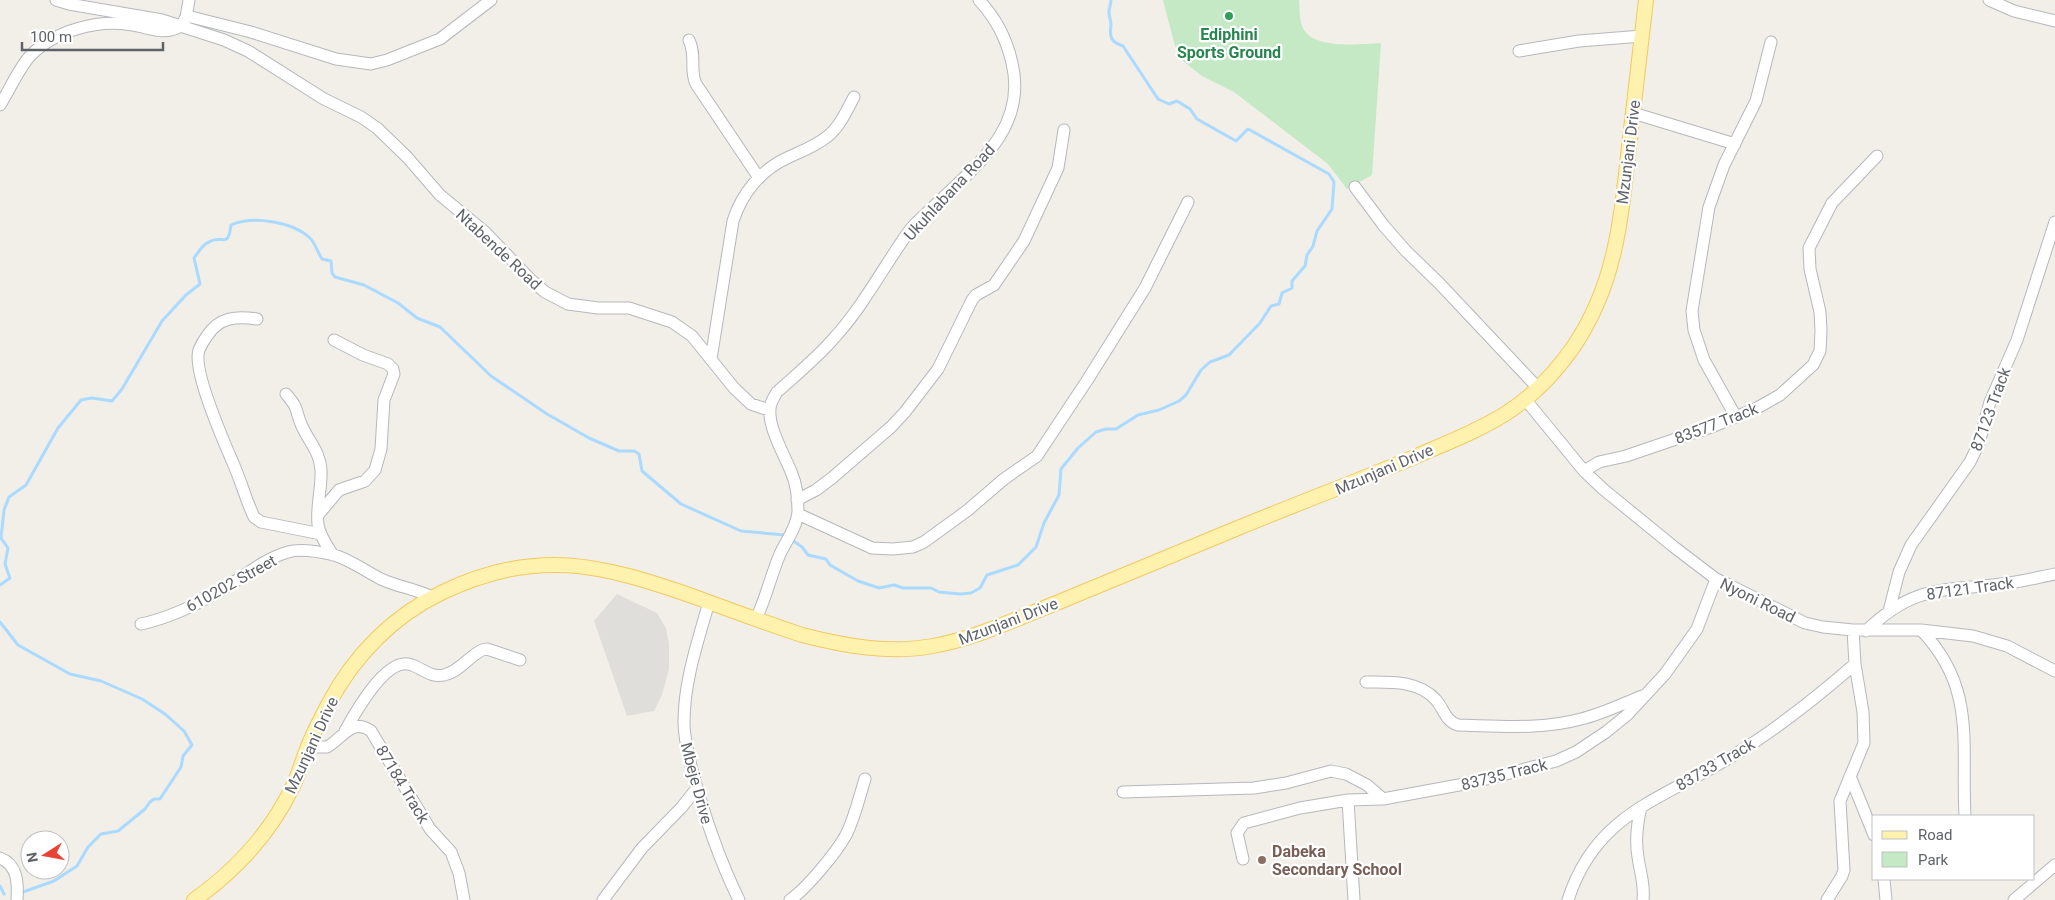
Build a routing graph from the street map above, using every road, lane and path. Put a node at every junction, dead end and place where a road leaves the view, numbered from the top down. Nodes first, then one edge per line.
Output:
1 (56, 0) edge
2 (189, 0) edge
3 (491, 0) edge
4 (979, 0) edge
5 (1646, 0) edge
6 (1989, 0) edge
7 (2055, 21) edge
8 (183, 22) junction
9 (1642, 36) junction
10 (690, 40) dead end
11 (1771, 42) dead end
12 (1518, 51) dead end
13 (854, 97) dead end
14 (0, 105) edge
15 (1633, 113) junction
16 (1064, 130) dead end
17 (1735, 144) junction
18 (1877, 156) dead end
19 (759, 178) junction
20 (1355, 187) dead end
21 (1188, 202) dead end
22 (2055, 222) edge
23 (257, 318) dead end
24 (334, 340) dead end
25 (711, 359) junction
26 (1538, 388) junction
27 (286, 394) dead end
28 (1525, 399) junction
29 (769, 410) junction
30 (1736, 417) junction
31 (1584, 471) junction
32 (798, 500) junction
33 (318, 515) junction
34 (796, 520) junction
35 (321, 534) junction
36 (333, 555) junction
37 (2055, 574) edge
38 (1716, 579) junction
39 (432, 597) junction
40 (709, 602) junction
41 (1889, 611) junction
42 (756, 619) junction
43 (141, 624) dead end
44 (1853, 630) junction
45 (1866, 630) junction
46 (1921, 630) junction
47 (520, 660) dead end
48 (1855, 664) junction
49 (2055, 671) edge
50 (1366, 682) dead end
51 (1648, 694) junction
52 (345, 731) junction
53 (308, 747) junction
54 (1850, 776) junction
55 (865, 779) dead end
56 (696, 788) junction
57 (1123, 792) dead end
58 (1383, 799) junction
59 (1348, 800) junction
60 (1641, 807) junction
61 (1965, 815) edge
62 (1872, 830) edge
63 (0, 858) edge
64 (1243, 859) dead end
65 (2055, 865) edge
66 (1884, 880) edge
67 (17, 900) edge
68 (194, 900) edge
69 (464, 900) edge
70 (603, 900) edge
71 (739, 900) edge
72 (790, 900) edge
73 (1354, 900) edge
74 (1568, 900) edge
75 (1643, 900) edge
76 (1826, 900) edge
77 (1886, 900) edge
78 (2014, 900) edge

1 - 8 street, Ntabende Road
2 - 8 street
3 - 8 street
4 - 29 street, Ukuhlabana Road
5 - 9 main road, Mzunjani Drive
6 - 7 street
8 - 14 street
8 - 25 street, Ntabende Road
9 - 12 street
9 - 15 main road, Mzunjani Drive
10 - 19 street
11 - 17 street
13 - 19 street
15 - 17 street
15 - 26 main road, Mzunjani Drive
16 - 32 street
17 - 30 street
18 - 30 street, 83577 Track
19 - 25 street
20 - 26 street
21 - 34 street
22 - 41 street, 87123 Track
23 - 35 street
24 - 33 street
25 - 29 street, Ntabende Road
26 - 28 main road, Mzunjani Drive
27 - 33 street
28 - 31 street, Nyoni Road
28 - 42 main road, Mzunjani Drive
29 - 32 street
30 - 31 street, 83577 Track
31 - 38 street, Nyoni Road
32 - 34 street
33 - 35 street
34 - 42 street
35 - 36 street
36 - 39 street, 610202 Street
36 - 43 street, 610202 Street
37 - 41 street, 87121 Track
38 - 44 street, Nyoni Road
38 - 51 street, 83735 Track
39 - 40 main road, Mzunjani Drive
39 - 53 main road, Mzunjani Drive
40 - 42 main road, Mzunjani Drive
40 - 56 street, Mbeje Drive
41 - 45 street, 87121 Track
44 - 45 street, Nyoni Road
44 - 48 street
45 - 46 street, Nyoni Road
46 - 49 street, Nyoni Road
46 - 61 street
47 - 52 street
48 - 54 street
48 - 60 street, 83733 Track
50 - 51 street
51 - 58 street, 83735 Track
52 - 53 street
52 - 69 street, 87184 Track
53 - 68 main road, Mzunjani Drive
54 - 62 street
54 - 76 street
55 - 72 street
56 - 70 street
56 - 71 street, Mbeje Drive
57 - 58 street
58 - 59 street, 83735 Track
59 - 64 street, 83735 Track
59 - 73 street
60 - 74 street, 83733 Track
60 - 75 street
63 - 67 street
65 - 78 street
66 - 77 street

